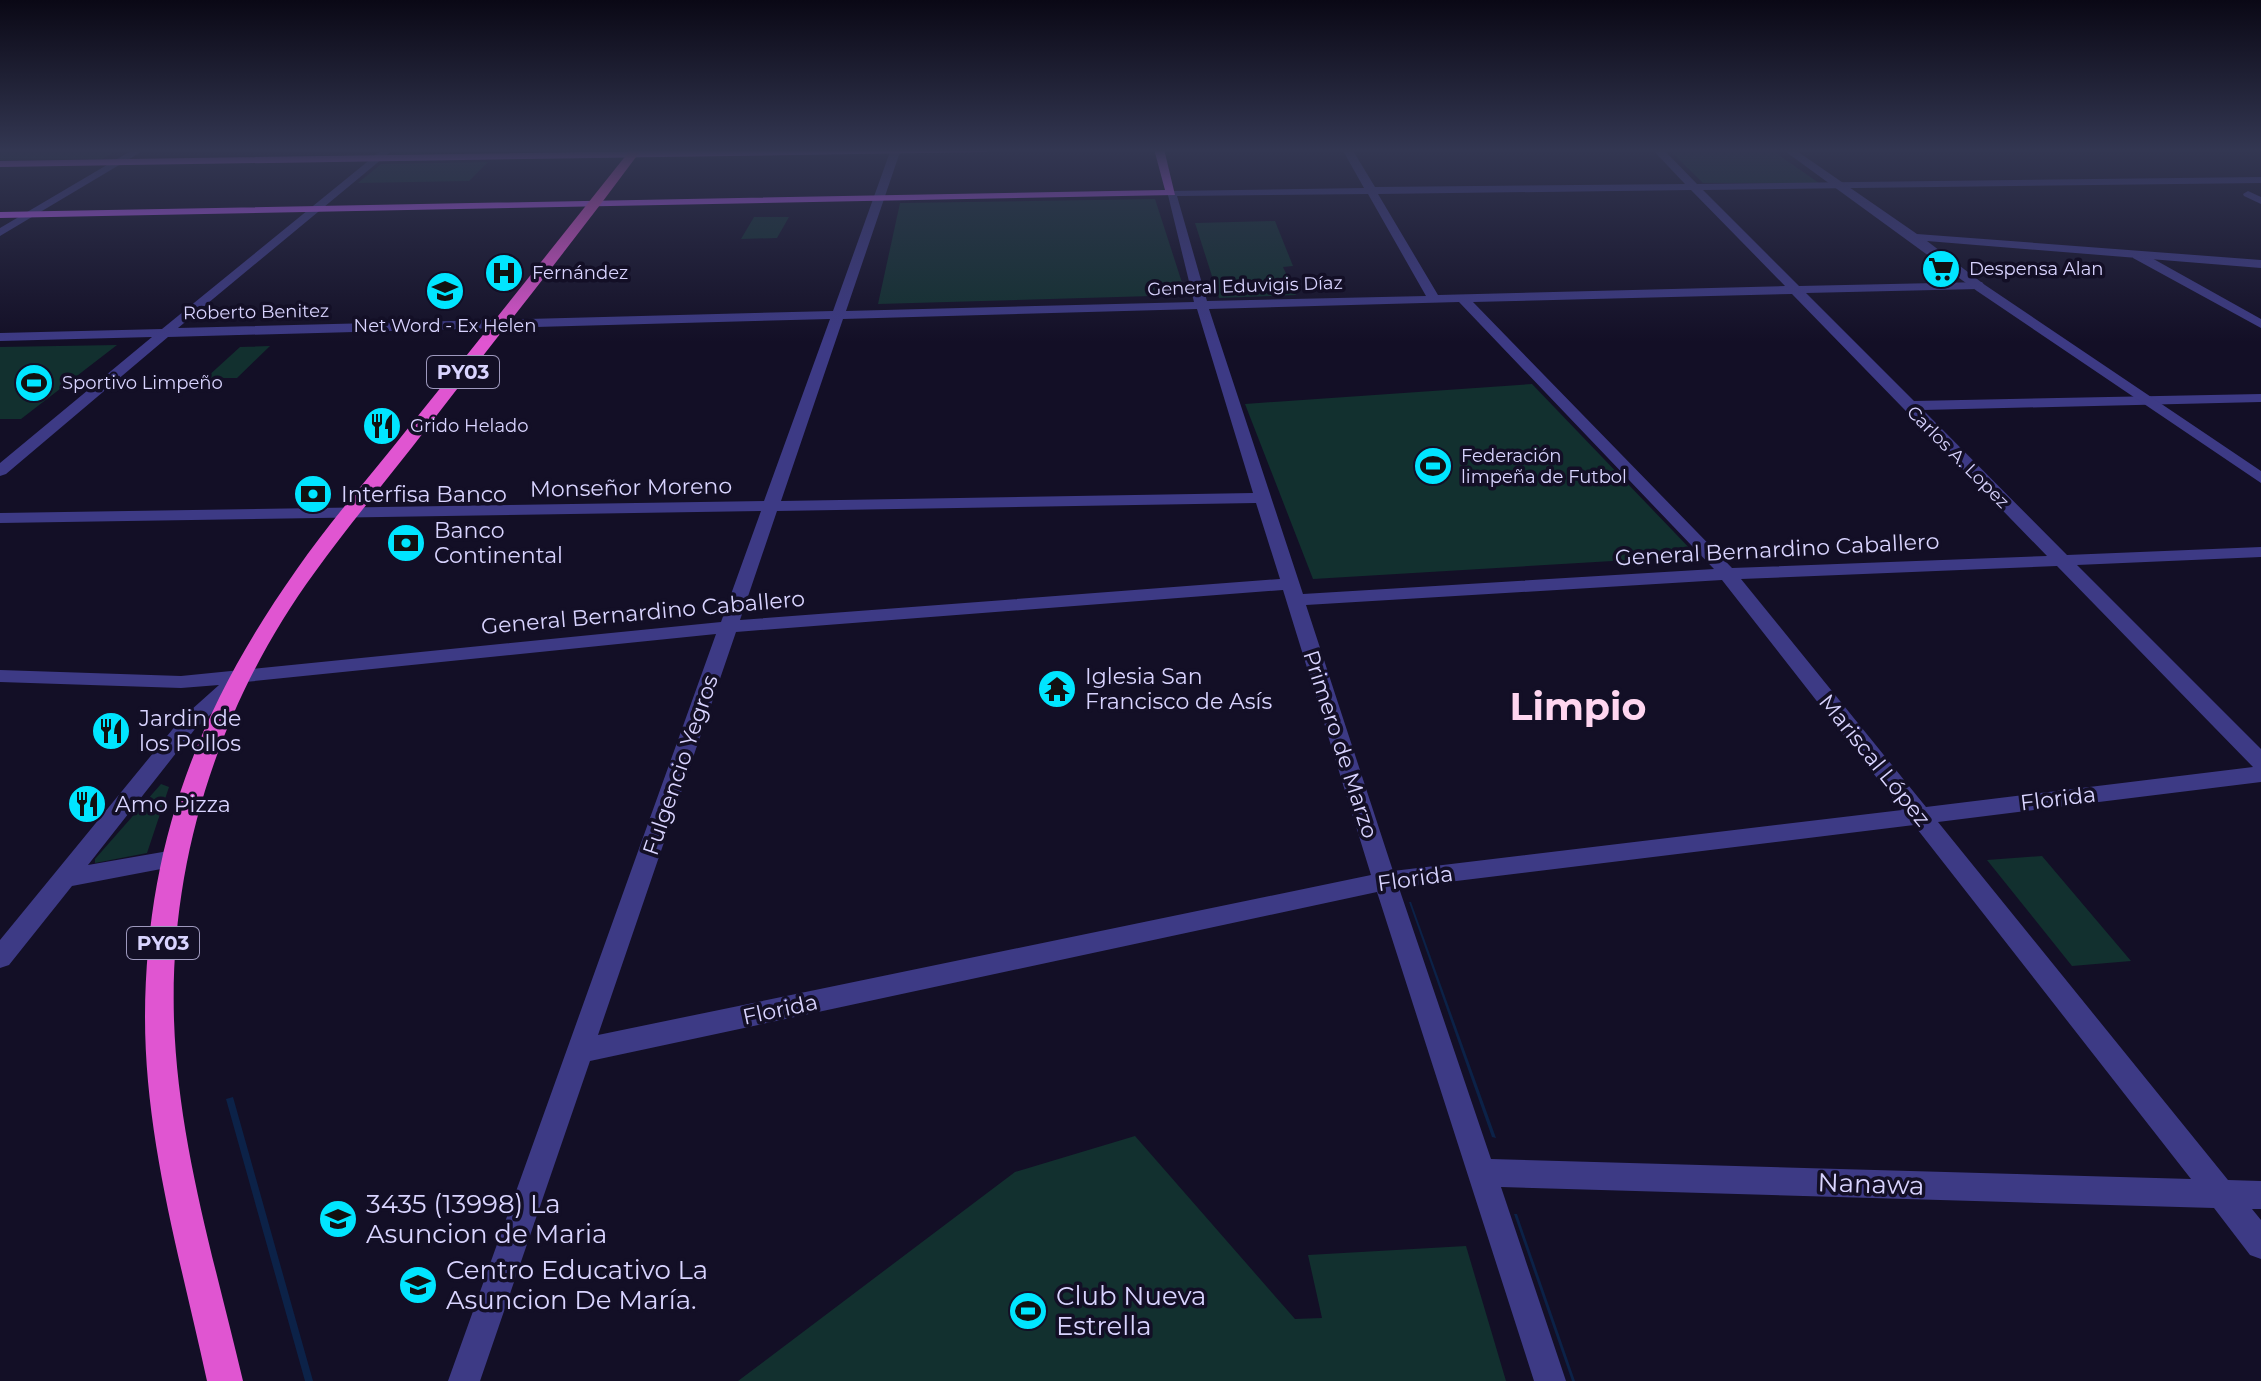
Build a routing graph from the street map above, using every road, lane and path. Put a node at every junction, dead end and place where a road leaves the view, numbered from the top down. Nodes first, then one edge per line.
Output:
1 (33, 213) edge
2 (139, 213) edge
3 (307, 213) edge
4 (590, 213) edge
5 (874, 213) edge
6 (1177, 213) edge
7 (1384, 213) edge
8 (1722, 213) edge
9 (1880, 213) edge
10 (0, 215) edge
11 (30, 215) junction
12 (0, 233) edge
13 (1914, 237) junction
14 (2137, 255) junction
15 (2261, 264) edge
16 (1980, 286) junction
17 (1796, 290) junction
18 (1434, 299) junction
19 (1463, 299) junction
20 (1202, 306) junction
21 (838, 315) junction
22 (507, 324) junction
23 (2261, 324) edge
24 (165, 333) junction
25 (0, 337) edge
26 (2261, 398) edge
27 (2146, 399) junction
28 (2126, 400) junction
29 (1908, 406) junction
30 (0, 471) edge
31 (2261, 478) edge
32 (2261, 495) edge
33 (1263, 498) junction
34 (771, 508) junction
35 (352, 512) junction
36 (0, 518) edge
37 (2261, 552) edge
38 (2061, 561) junction
39 (1727, 574) junction
40 (1293, 592) junction
41 (729, 627) junction
42 (0, 676) edge
43 (240, 676) junction
44 (2261, 762) edge
45 (2261, 774) edge
46 (1919, 814) junction
47 (174, 859) junction
48 (64, 878) junction
49 (1385, 881) junction
50 (0, 958) edge
51 (580, 1051) junction
52 (1481, 1173) junction
53 (2222, 1194) junction
54 (2261, 1195) edge
55 (2261, 1244) edge
56 (225, 1381) edge
57 (464, 1381) edge
58 (1550, 1381) edge

1 - 11 street
2 - 11 main road
3 - 24 street
4 - 22 highway, PY03
5 - 21 street, Fulgencio Yegros
6 - 20 street, Primero de Marzo
7 - 18 street
8 - 17 street, Carlos A. Lopez
9 - 13 street
10 - 11 main road
11 - 12 street
13 - 14 street
13 - 16 street
14 - 15 street
14 - 23 street
16 - 17 street, General Eduvigis Díaz
16 - 27 street
16 - 28 street
17 - 19 street, General Eduvigis Díaz
17 - 29 street, Carlos A. Lopez
18 - 19 street, General Eduvigis Díaz
18 - 20 street, General Eduvigis Díaz
19 - 39 street, Mariscal López
20 - 21 street, General Eduvigis Díaz
20 - 33 street, Primero de Marzo
21 - 22 street, General Eduvigis Díaz
21 - 34 street, Fulgencio Yegros
22 - 24 street, Roberto Benitez
22 - 35 highway, PY03
24 - 25 street, Roberto Benitez
24 - 30 street
26 - 27 street
27 - 28 street
27 - 31 street
28 - 29 street
28 - 32 street
29 - 38 street, Carlos A. Lopez
33 - 34 street, Monseñor Moreno
33 - 40 street, Primero de Marzo
34 - 35 street, Monseñor Moreno
34 - 41 street, Fulgencio Yegros
35 - 36 street, Monseñor Moreno
35 - 43 highway, PY03
37 - 38 street, General Bernardino Caballero
38 - 39 street, General Bernardino Caballero
38 - 44 street, Carlos A. Lopez
39 - 40 street, General Bernardino Caballero
39 - 46 street, Mariscal López
40 - 41 street, General Bernardino Caballero
40 - 49 street, Primero de Marzo
41 - 43 street, General Bernardino Caballero
41 - 51 street, Fulgencio Yegros
42 - 43 street, General Bernardino Caballero
43 - 47 highway, PY03
43 - 48 street
45 - 46 street, Florida
46 - 49 street, Florida
46 - 53 street, Mariscal López
47 - 48 street
47 - 56 highway, PY03
48 - 50 street
49 - 51 street, Florida
49 - 52 street, Primero de Marzo
51 - 57 street, Fulgencio Yegros
52 - 53 street, Nanawa
52 - 58 street, Primero de Marzo
53 - 54 street, Nanawa
53 - 55 street, Mariscal López

